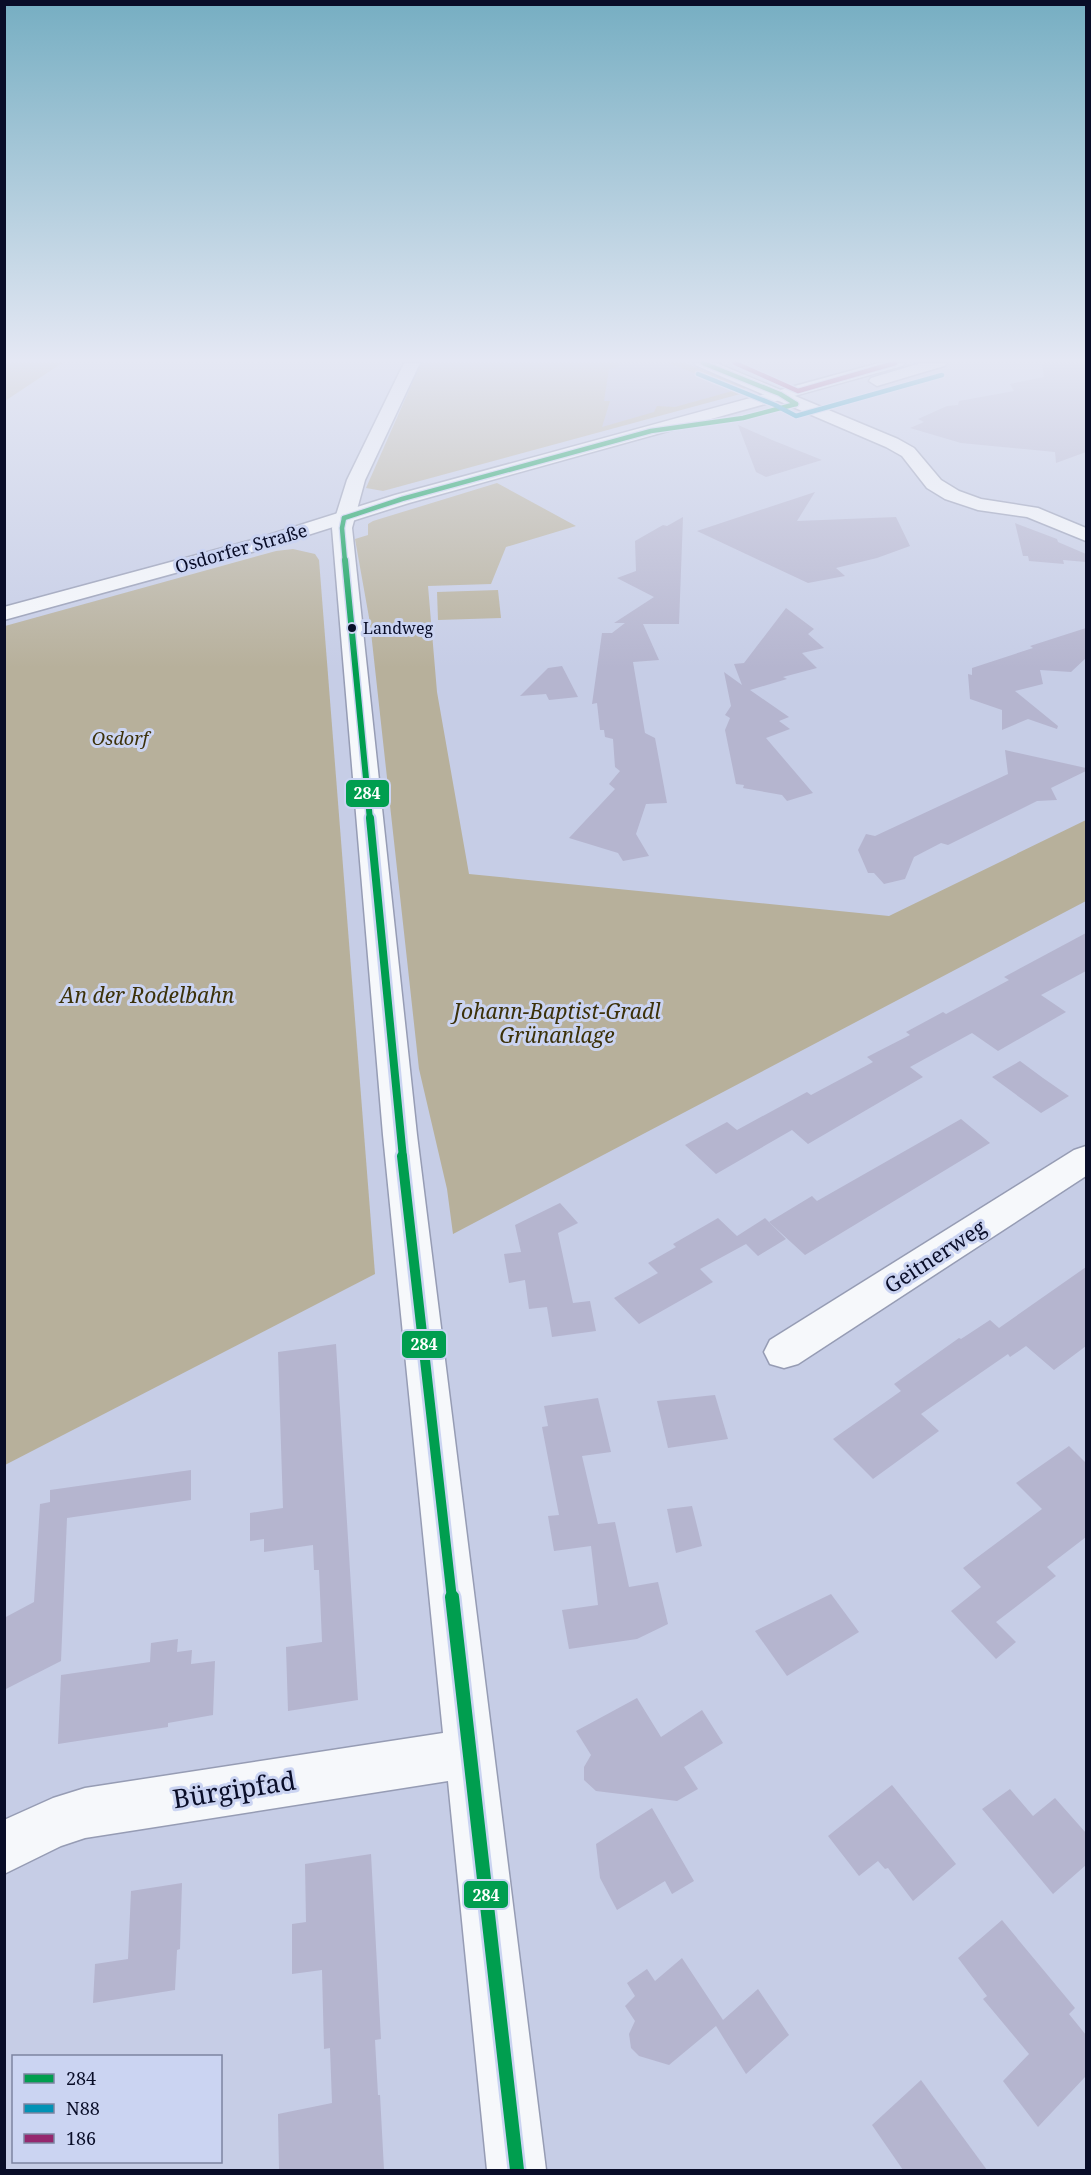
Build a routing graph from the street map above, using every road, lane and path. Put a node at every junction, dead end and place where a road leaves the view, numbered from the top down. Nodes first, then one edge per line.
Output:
1 (363, 464) edge
2 (528, 464) edge
3 (918, 464) edge
4 (344, 518) junction
5 (1086, 535) edge
6 (4, 614) edge
7 (1086, 1159) edge
8 (784, 1352) dead end
9 (470, 1753) junction
10 (4, 1849) edge
11 (517, 2170) edge

1 - 4 street
2 - 4 street, Osdorfer Straße
3 - 5 street
4 - 6 street, Osdorfer Straße
4 - 9 street
7 - 8 street, Geitnerweg
9 - 10 street, Bürgipfad
9 - 11 street

